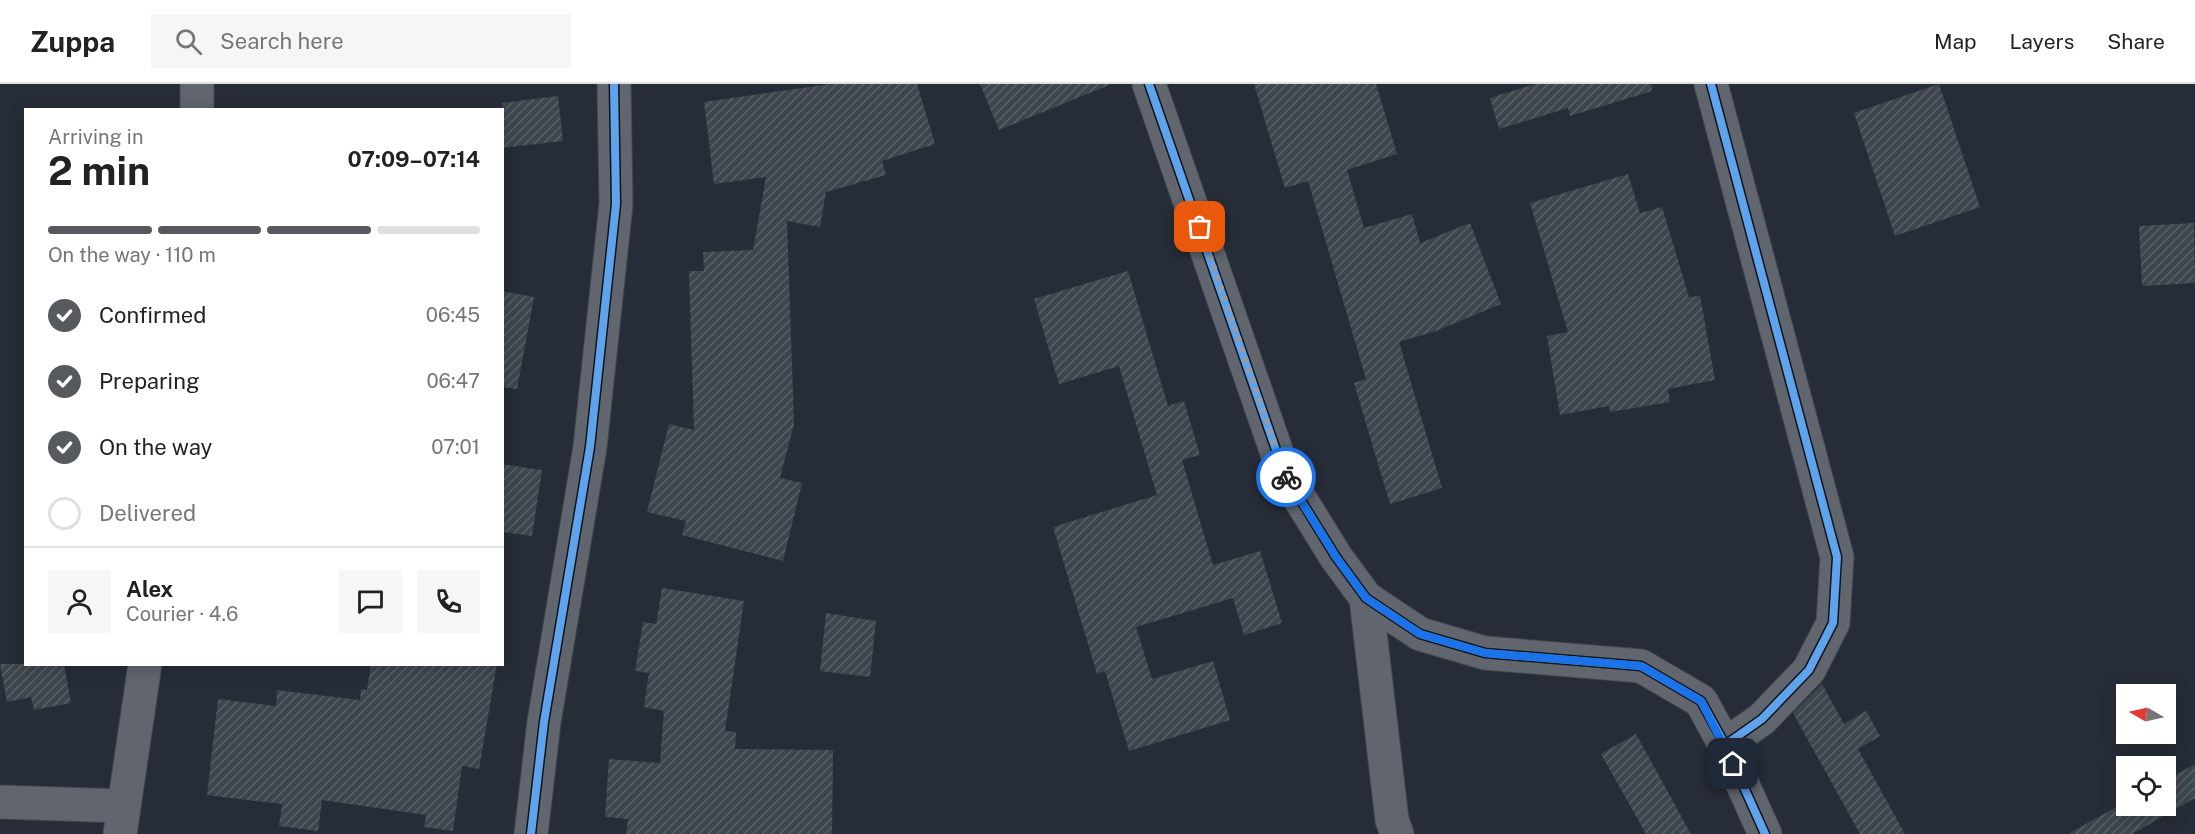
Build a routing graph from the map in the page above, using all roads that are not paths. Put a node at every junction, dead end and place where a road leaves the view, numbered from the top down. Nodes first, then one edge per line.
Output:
1 (197, 84) edge
2 (614, 84) edge
3 (1149, 84) edge
4 (1711, 84) edge
5 (197, 108) edge
6 (1366, 598) junction
7 (145, 666) edge
8 (1725, 745) junction
9 (0, 802) edge
10 (122, 820) edge
11 (531, 834) edge
12 (1397, 834) edge
13 (1765, 834) edge

1 - 5 street
2 - 11 street
3 - 6 street
4 - 8 street
6 - 8 street
6 - 12 street
7 - 10 street
8 - 13 street
9 - 10 street

